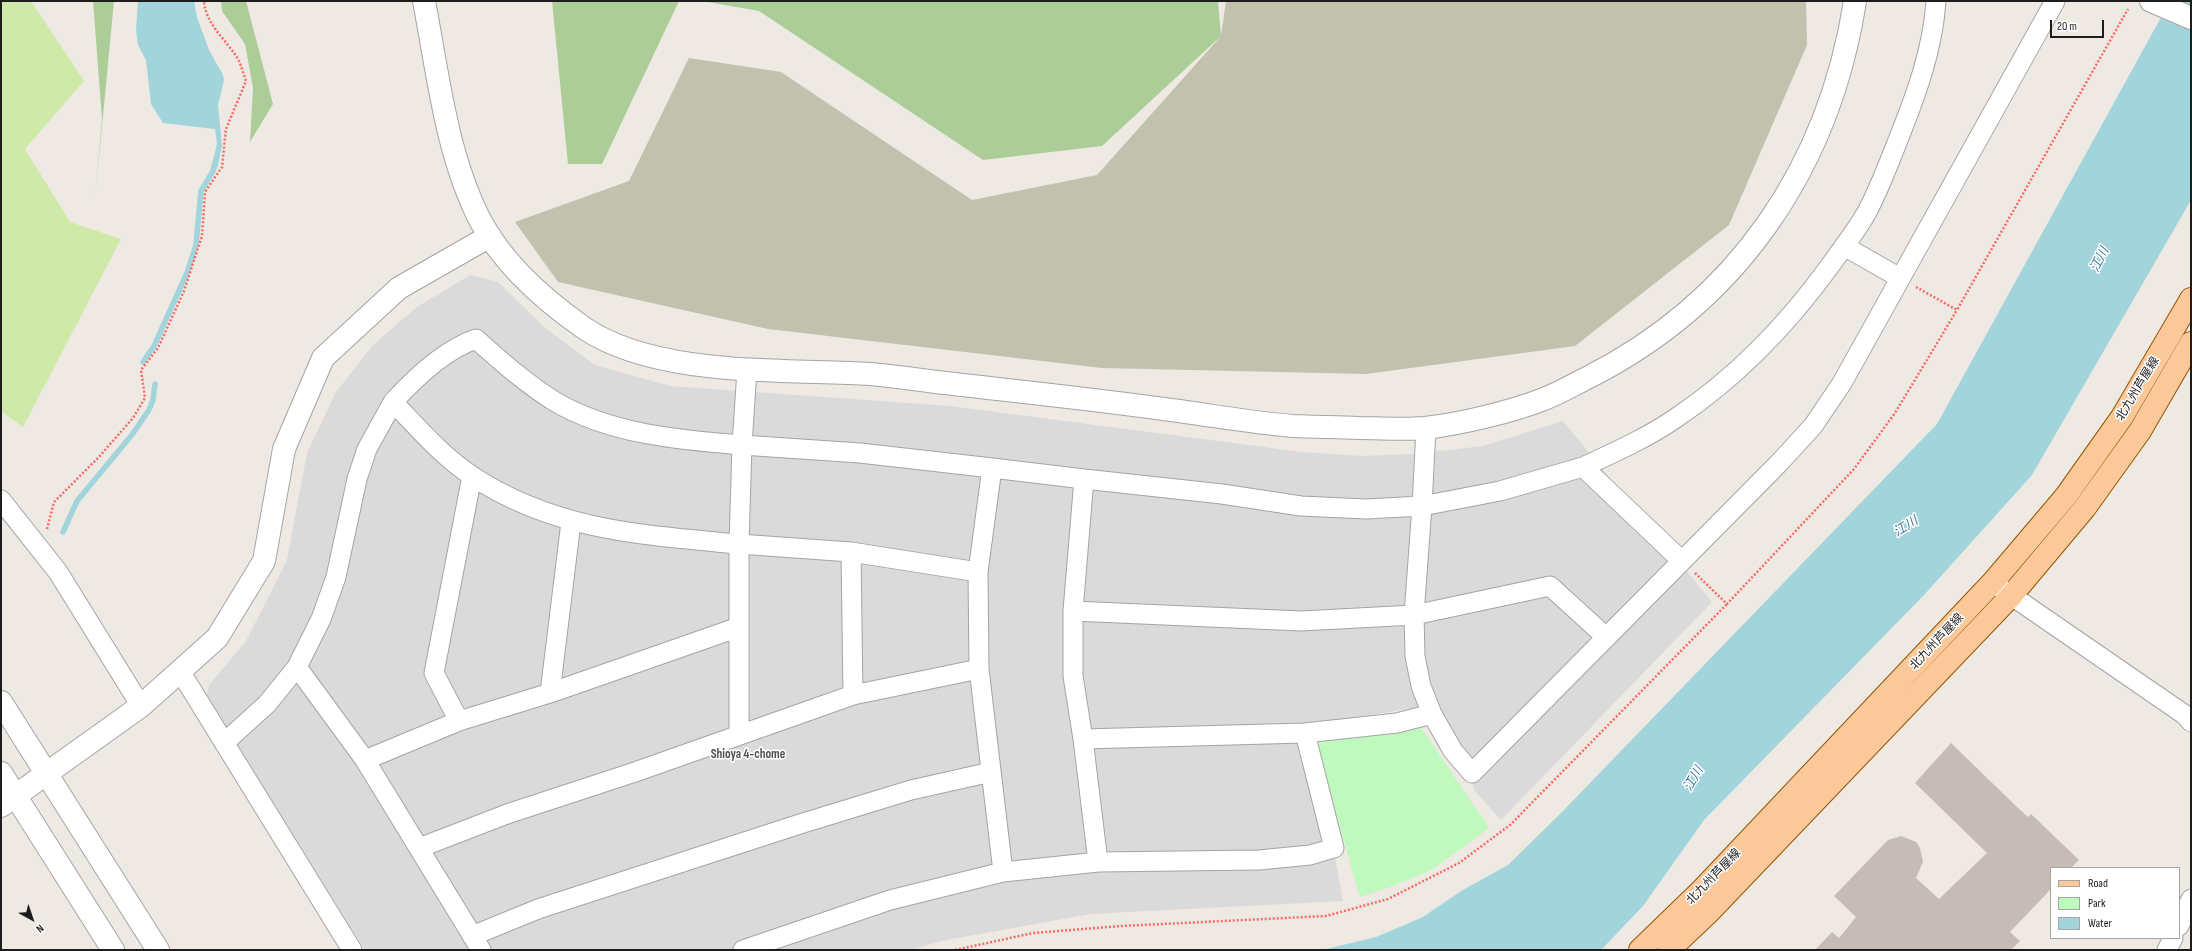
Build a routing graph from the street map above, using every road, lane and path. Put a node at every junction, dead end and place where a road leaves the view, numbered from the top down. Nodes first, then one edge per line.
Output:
1 (204, 1) edge
2 (424, 1) edge
3 (1855, 1) edge
4 (1936, 1) edge
5 (2055, 1) edge
6 (2151, 1) edge
7 (2128, 9) dead end
8 (2191, 18) edge
9 (490, 236) junction
10 (1844, 246) junction
11 (1900, 278) junction
12 (2191, 299) edge
13 (1957, 310) junction
14 (2191, 343) edge
15 (747, 370) junction
16 (393, 402) junction
17 (1426, 428) junction
18 (742, 445) junction
19 (1583, 466) junction
20 (992, 468) junction
21 (472, 476) junction
22 (1084, 479) junction
23 (1, 500) edge
24 (1422, 506) junction
25 (571, 522) junction
26 (739, 544) junction
27 (42, 551) junction
28 (851, 552) junction
29 (1682, 561) junction
30 (978, 572) junction
31 (1993, 582) junction
32 (2011, 596) junction
33 (1727, 604) junction
34 (1073, 611) junction
35 (1414, 615) junction
36 (739, 627) junction
37 (1606, 638) junction
38 (297, 667) junction
39 (979, 669) junction
40 (180, 671) junction
41 (550, 693) junction
42 (853, 695) junction
43 (1, 702) edge
44 (141, 706) junction
45 (1432, 714) junction
46 (459, 720) junction
47 (2191, 722) edge
48 (1305, 733) junction
49 (739, 735) junction
50 (1083, 739) junction
51 (224, 743) junction
52 (365, 760) junction
53 (991, 772) junction
54 (1, 773) edge
55 (48, 774) junction
56 (8, 801) edge
57 (419, 848) junction
58 (1098, 862) junction
59 (1003, 872) junction
60 (2191, 899) edge
61 (2180, 924) edge
62 (2172, 939) edge
63 (477, 943) edge
64 (113, 950) edge
65 (158, 950) edge
66 (352, 950) edge
67 (743, 950) edge
68 (955, 950) edge
69 (1640, 950) edge
70 (1669, 950) edge
71 (2167, 950) edge

1 - 27 path
2 - 9 street
3 - 17 street
4 - 10 street
5 - 11 street
6 - 8 street
7 - 13 path
9 - 15 street
9 - 40 street
10 - 11 street
10 - 19 street
11 - 13 path
11 - 29 street
12 - 31 main road, 北九州芦屋線
13 - 33 path
14 - 32 main road, 北九州芦屋線
15 - 17 street
15 - 18 street
16 - 18 street
16 - 21 street
16 - 38 street
17 - 24 street
18 - 20 street
18 - 26 street
19 - 24 street
19 - 29 street
20 - 22 street
20 - 30 street
21 - 25 street
21 - 46 street
22 - 24 street
22 - 34 street
23 - 27 street
24 - 35 street
25 - 26 street
25 - 41 street
26 - 28 street
26 - 36 street
27 - 44 street
28 - 30 street
28 - 42 street
29 - 33 path
29 - 37 street
30 - 39 street
31 - 32 street
31 - 69 main road, 北九州芦屋線
32 - 47 street
32 - 70 main road, 北九州芦屋線
33 - 68 path
34 - 35 street
34 - 50 street
35 - 37 street
35 - 45 street
36 - 41 street
36 - 49 street
37 - 45 street
38 - 51 street
38 - 52 street
39 - 42 street
39 - 53 street
40 - 44 street
40 - 51 street
41 - 46 street
42 - 49 street
43 - 55 street
44 - 55 street
45 - 48 street
46 - 52 street
48 - 50 street
48 - 58 street
49 - 57 street
50 - 58 street
51 - 66 street
52 - 57 street
53 - 59 street
53 - 63 street
54 - 56 street
55 - 56 street
55 - 65 street
56 - 64 street
57 - 63 street
58 - 59 street
59 - 67 street
60 - 61 street
62 - 71 street

